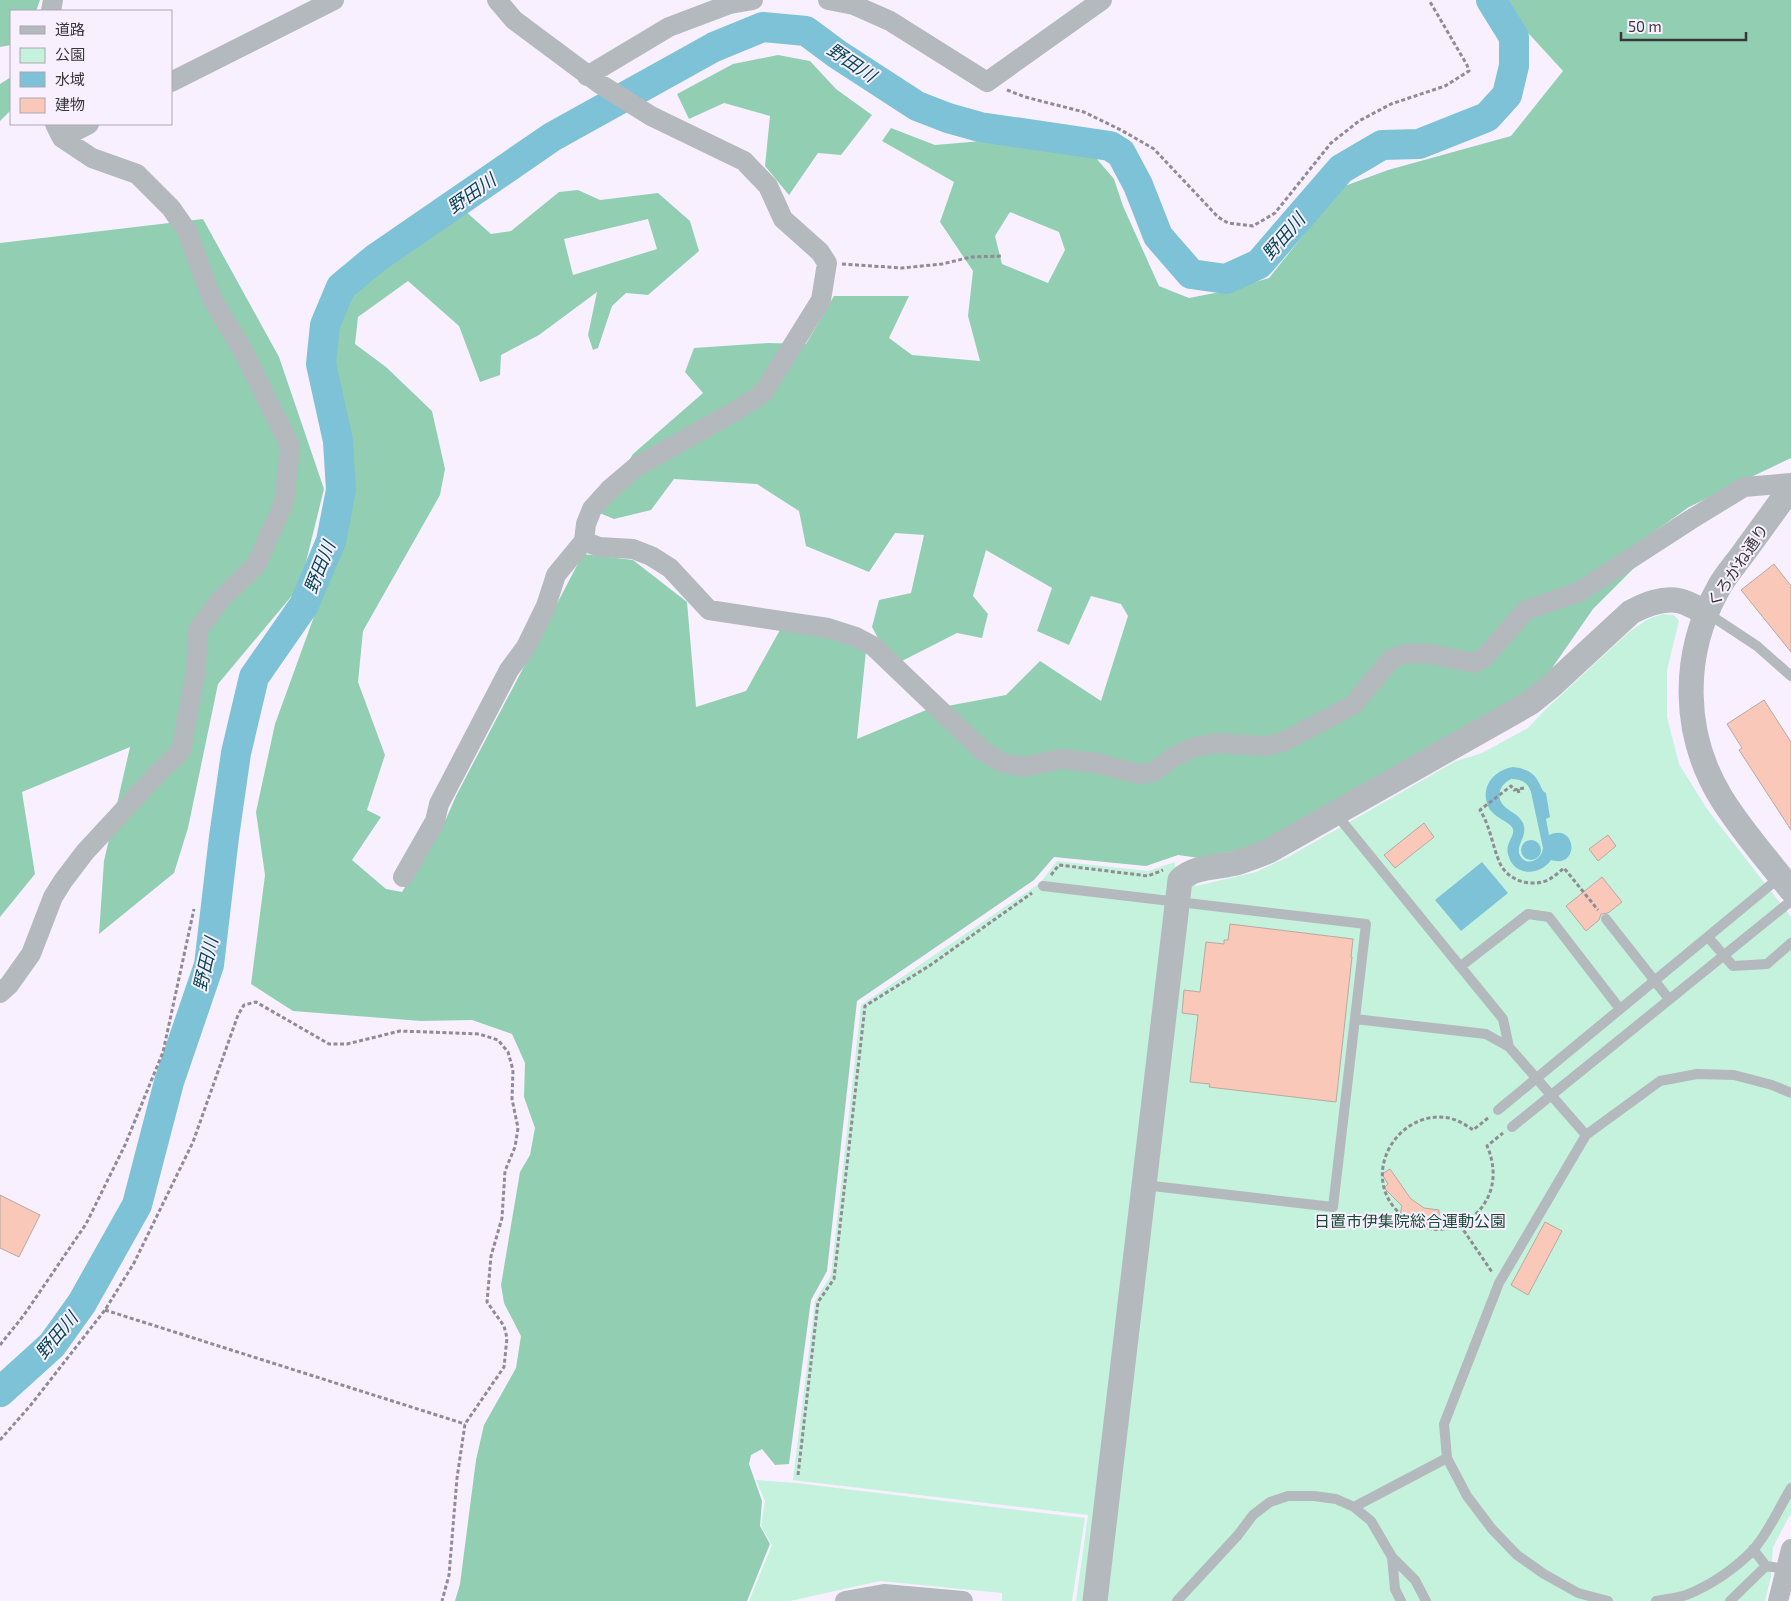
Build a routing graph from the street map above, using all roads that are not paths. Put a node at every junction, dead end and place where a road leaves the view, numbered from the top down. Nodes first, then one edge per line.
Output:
1 (334, 0) edge
2 (497, 0) edge
3 (753, 0) edge
4 (828, 0) edge
5 (1102, 0) edge
6 (594, 80) junction
7 (172, 81) edge
8 (85, 125) edge
9 (58, 131) edge
10 (1791, 483) edge
11 (1791, 487) edge
12 (584, 541) junction
13 (1706, 612) junction
14 (1790, 676) edge
15 (1336, 814) junction
16 (403, 877) dead end
17 (1786, 883) edge
18 (1043, 886) road end
19 (1180, 890) junction
20 (1791, 901) edge
21 (1606, 919) road end
22 (1708, 936) junction
23 (1791, 943) edge
24 (1724, 955) junction
25 (1461, 966) junction
26 (1655, 981) junction
27 (0, 993) edge
28 (1669, 999) junction
29 (1620, 1009) junction
30 (1355, 1019) junction
31 (1509, 1047) junction
32 (1536, 1078) junction
33 (1791, 1093) edge
34 (1551, 1095) junction
35 (1498, 1110) road end
36 (1512, 1127) road end
37 (1586, 1135) junction
38 (1144, 1185) junction
39 (1448, 1458) junction
40 (1791, 1488) edge
41 (1354, 1507) junction
42 (1753, 1549) junction
43 (1791, 1549) edge
44 (1392, 1557) junction
45 (1766, 1566) junction
46 (1786, 1569) junction
47 (845, 1601) edge
48 (963, 1601) edge
49 (1095, 1601) edge
50 (1177, 1601) edge
51 (1401, 1601) edge
52 (1426, 1601) edge
53 (1608, 1601) edge
54 (1656, 1601) edge
55 (1730, 1601) edge
56 (1778, 1601) edge

1 - 7 street
2 - 6 street
3 - 6 street
4 - 5 street
6 - 12 street
8 - 9 street
9 - 27 street
10 - 12 street
11 - 13 street, くろがね通り
12 - 16 street
13 - 14 lane
13 - 15 street
13 - 17 street, くろがね通り
15 - 19 street
15 - 25 lane
17 - 22 lane
18 - 19 lane
19 - 30 lane
19 - 38 street
20 - 24 lane
21 - 26 lane
22 - 24 lane
22 - 26 lane
23 - 24 lane
24 - 28 lane
25 - 29 lane
25 - 31 lane
26 - 28 lane
26 - 29 lane
28 - 34 lane
29 - 32 lane
30 - 31 lane
30 - 38 lane
31 - 32 lane
32 - 34 lane
32 - 35 lane
33 - 37 lane
34 - 36 lane
34 - 37 lane
37 - 39 lane
38 - 49 street
39 - 41 lane
39 - 53 lane
40 - 42 lane
41 - 44 lane
41 - 50 lane
42 - 45 lane
42 - 54 lane
43 - 46 street
44 - 51 lane
44 - 52 lane
45 - 46 lane
45 - 55 lane
46 - 56 street
47 - 48 street

